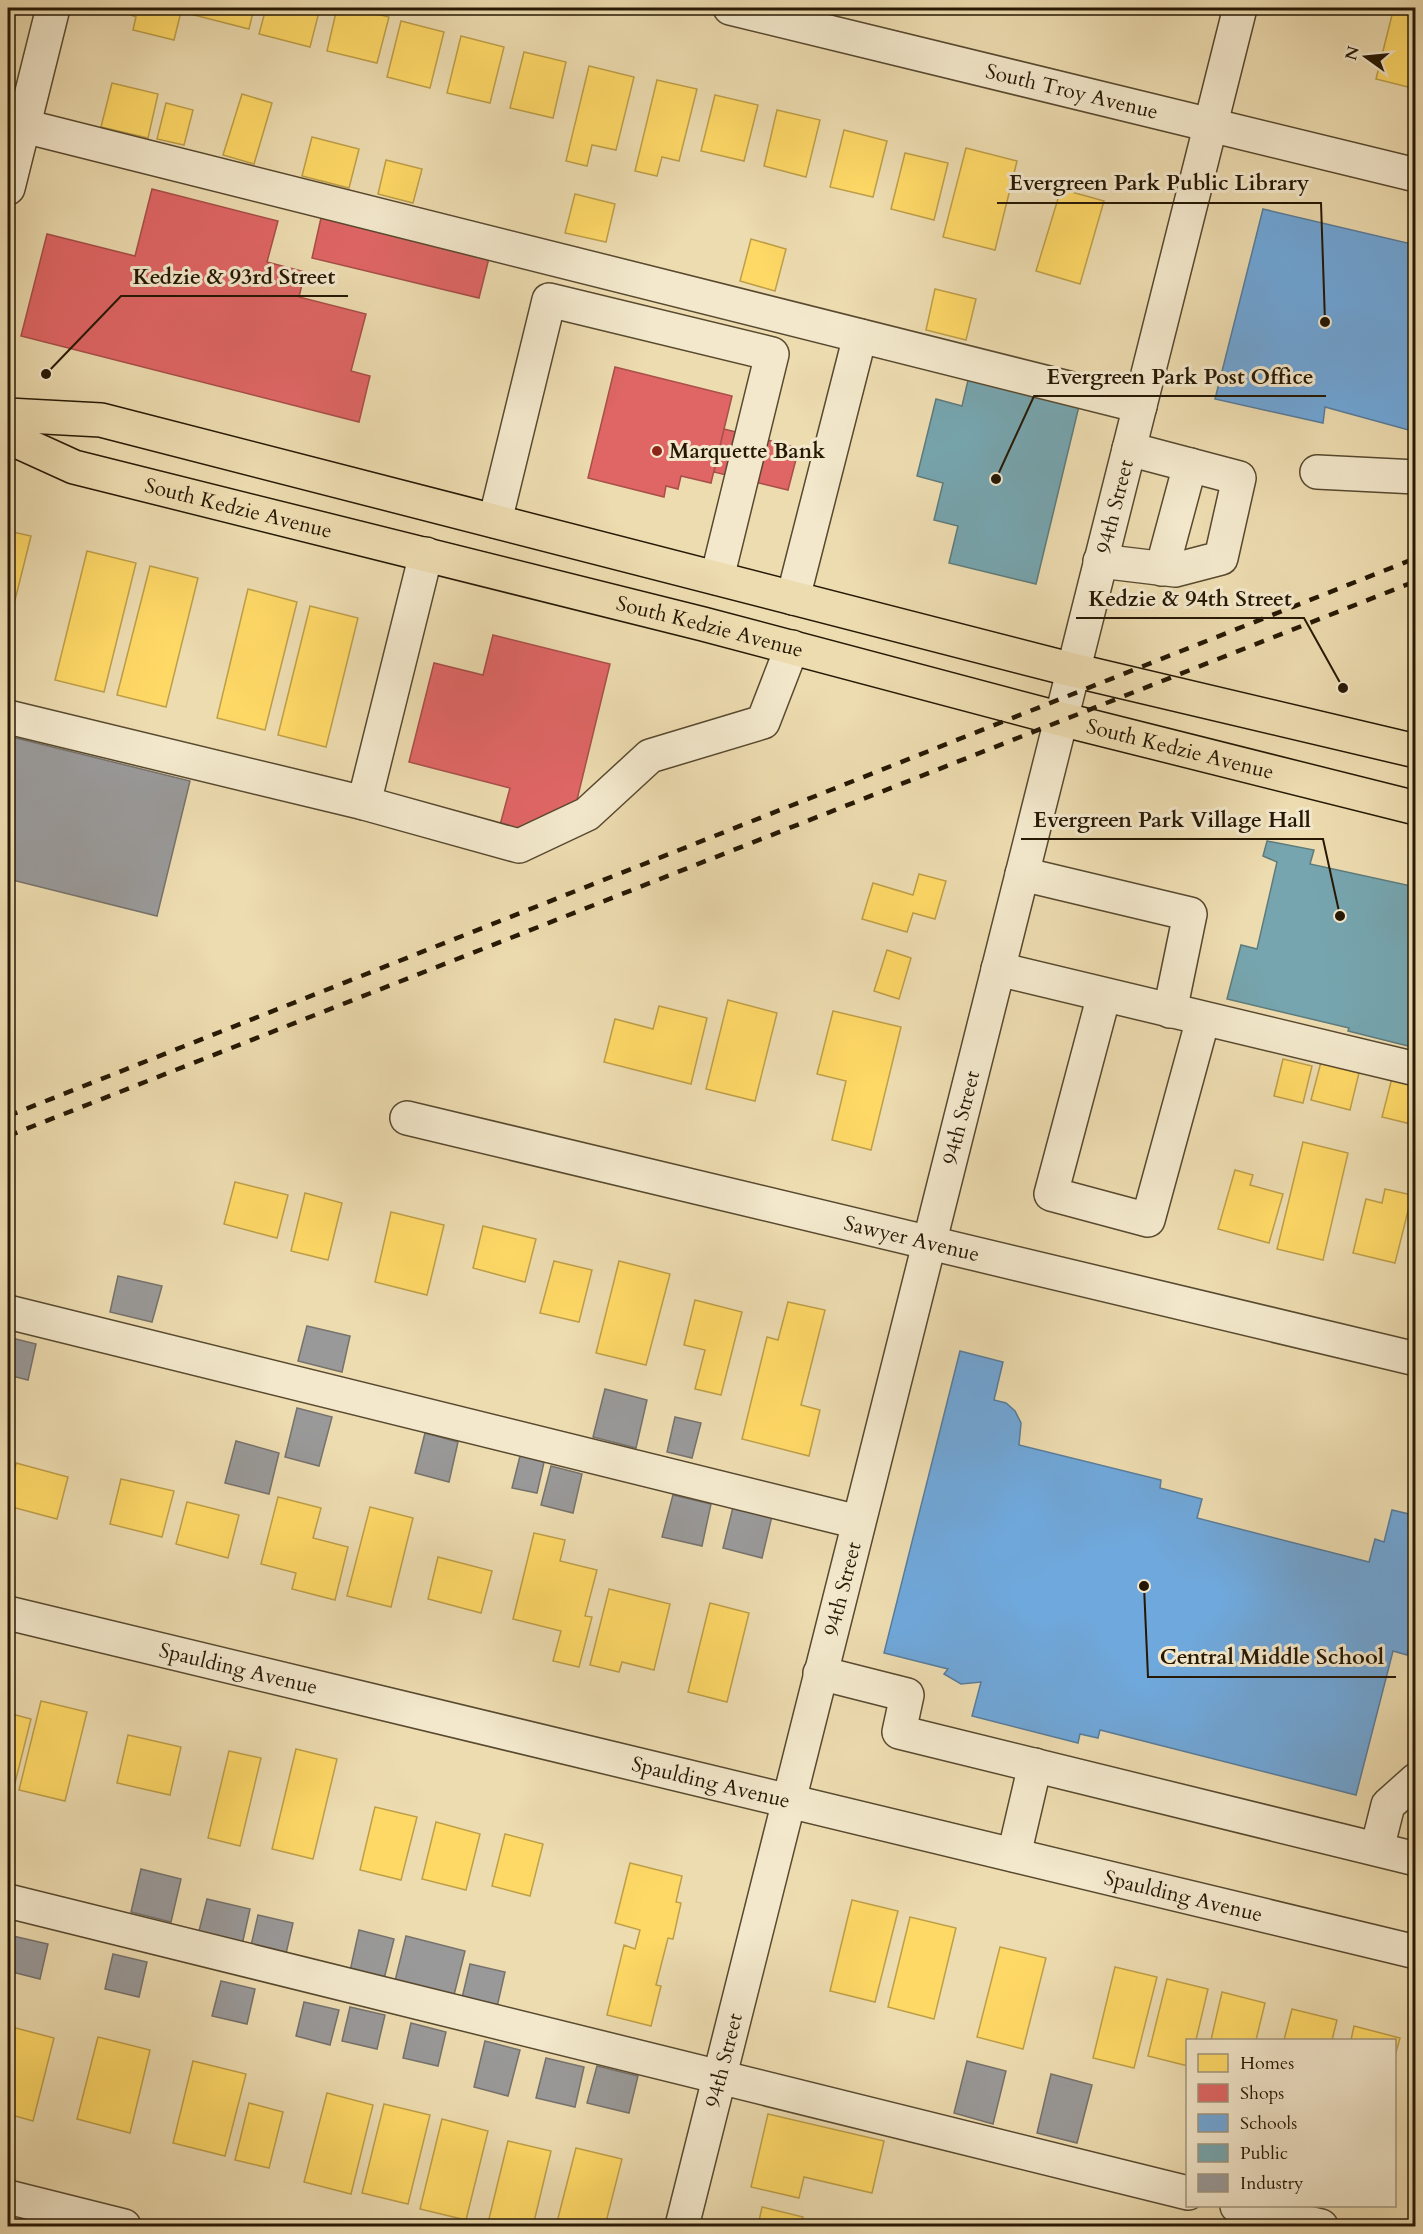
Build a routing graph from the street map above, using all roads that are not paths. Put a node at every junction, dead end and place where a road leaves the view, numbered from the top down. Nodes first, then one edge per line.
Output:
1 (54, 8) edge
2 (730, 8) edge
3 (1240, 8) edge
4 (15, 124) edge
5 (1211, 125) junction
6 (1416, 175) edge
7 (8, 188) edge
8 (860, 336) junction
9 (1140, 406) junction
10 (8, 415) edge
11 (8, 437) edge
12 (1129, 449) junction
13 (1190, 465) junction
14 (1317, 472) dead end
15 (1416, 477) edge
16 (495, 521) junction
17 (426, 555) junction
18 (1100, 561) junction
19 (1162, 569) junction
20 (717, 578) junction
21 (793, 598) junction
22 (792, 647) junction
23 (1073, 670) junction
24 (8, 717) edge
25 (1061, 719) junction
26 (1416, 752) edge
27 (364, 803) junction
28 (1416, 808) edge
29 (1022, 874) junction
30 (998, 969) junction
31 (1104, 995) junction
32 (1170, 1011) junction
33 (1203, 1019) junction
34 (1416, 1070) edge
35 (407, 1118) dead end
36 (928, 1245) junction
37 (8, 1312) edge
38 (1416, 1359) edge
39 (858, 1522) junction
40 (8, 1613) edge
41 (820, 1673) junction
42 (1035, 1765) junction
43 (1416, 1780) edge
44 (789, 1801) junction
45 (1377, 1849) junction
46 (1014, 1855) junction
47 (1416, 1859) edge
48 (8, 1901) edge
49 (1416, 1952) edge
50 (719, 2078) junction
51 (1186, 2193) edge
52 (8, 2197) edge
53 (1245, 2207) edge
54 (124, 2226) edge
55 (682, 2226) edge
56 (1321, 2226) edge

1 - 4 street
2 - 5 street, South Troy Avenue
3 - 5 street, 94th Street
4 - 7 street
4 - 8 street
5 - 6 street, South Troy Avenue
5 - 9 street, 94th Street
8 - 9 street
8 - 21 street
9 - 12 street, 94th Street
10 - 16 main road
11 - 17 main road, South Kedzie Avenue
12 - 13 street
12 - 18 street, 94th Street
13 - 19 street
13 - 19 street
14 - 15 street
16 - 20 main road
16 - 20 street
17 - 22 main road, South Kedzie Avenue
17 - 27 street
18 - 19 street
18 - 23 street, 94th Street
20 - 21 main road
21 - 23 main road
22 - 25 main road, South Kedzie Avenue
22 - 27 street
23 - 25 street, 94th Street
23 - 26 main road
24 - 27 street
25 - 28 main road, South Kedzie Avenue
25 - 29 street, 94th Street
29 - 30 street, 94th Street
29 - 32 street
30 - 31 street
30 - 36 street, 94th Street
31 - 32 street
31 - 33 street
32 - 33 street
33 - 34 street
35 - 36 street, Sawyer Avenue
36 - 38 street, Sawyer Avenue
36 - 39 street, 94th Street
37 - 39 street
39 - 41 street, 94th Street
40 - 44 street, Spaulding Avenue
41 - 42 street
41 - 44 street, 94th Street
42 - 45 street
42 - 46 street
43 - 45 street
44 - 46 street, Spaulding Avenue
44 - 50 street, 94th Street
45 - 47 street
46 - 49 street, Spaulding Avenue
48 - 50 street
50 - 51 street
50 - 55 street, 94th Street
52 - 54 street
53 - 56 street

